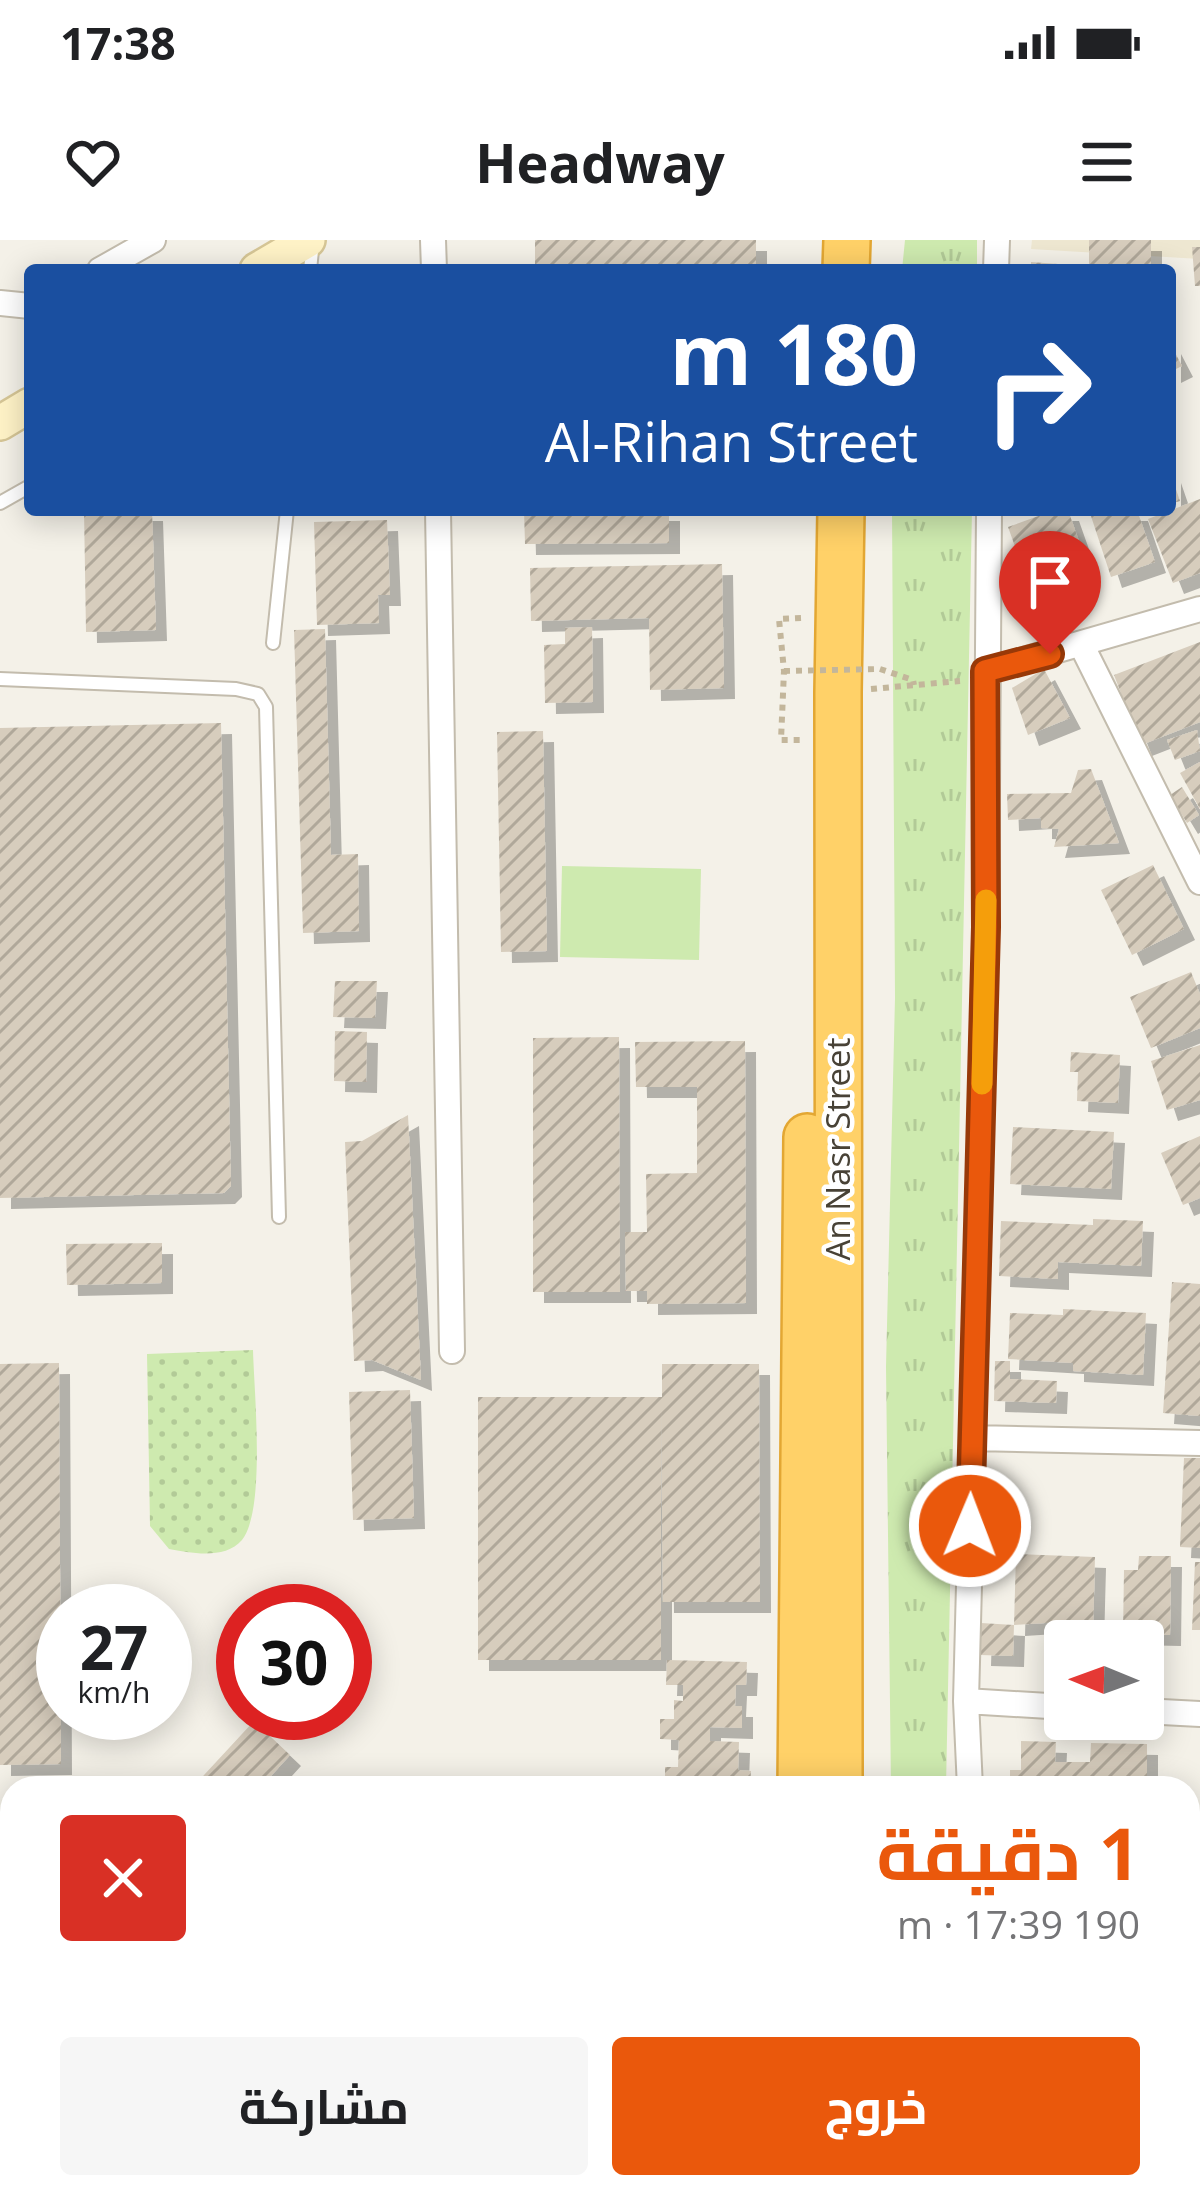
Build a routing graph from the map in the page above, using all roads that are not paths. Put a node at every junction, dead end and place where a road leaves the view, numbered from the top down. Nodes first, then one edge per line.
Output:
1 (153, 240) edge
2 (310, 240) edge
3 (111, 264) edge
4 (268, 264) edge
5 (285, 516) edge
6 (438, 516) edge
7 (812, 516) edge
8 (842, 516) edge
9 (989, 516) edge
10 (1200, 609) edge
11 (273, 643) dead end
12 (1082, 646) junction
13 (985, 675) junction
14 (0, 679) edge
15 (1200, 882) edge
16 (280, 1217) dead end
17 (452, 1352) dead end
18 (973, 1438) junction
19 (1200, 1443) edge
20 (966, 1701) junction
21 (1044, 1705) edge
22 (1164, 1712) edge
23 (1200, 1714) edge
24 (801, 1776) edge
25 (839, 1776) edge
26 (969, 1776) edge

1 - 3 street
2 - 4 street
5 - 11 lane
6 - 17 street
7 - 24 highway, An Nasr Street
8 - 25 highway, An Nasr Street
9 - 13 street
10 - 12 street
12 - 13 street
12 - 15 street
13 - 18 street
14 - 16 lane
18 - 19 street
18 - 20 street
20 - 21 street
20 - 26 street
22 - 23 street

